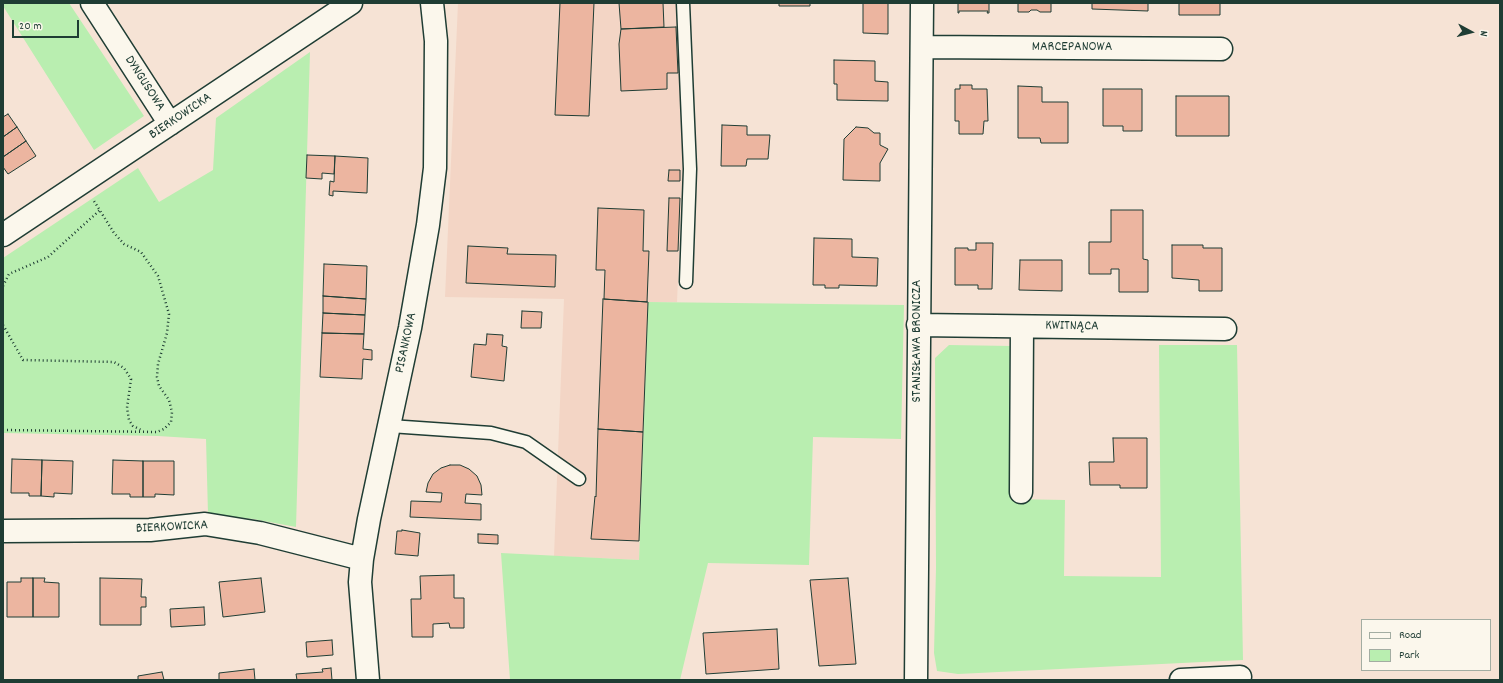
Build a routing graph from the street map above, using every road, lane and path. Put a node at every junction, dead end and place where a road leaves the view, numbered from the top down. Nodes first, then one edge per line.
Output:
1 (92, 3) edge
2 (351, 3) edge
3 (432, 3) edge
4 (683, 3) edge
5 (922, 3) edge
6 (922, 47) junction
7 (1221, 49) dead end
8 (170, 124) junction
9 (83, 183) junction
10 (100, 210) junction
11 (5, 229) edge
12 (686, 282) dead end
13 (3, 286) edge
14 (3, 325) edge
15 (918, 325) junction
16 (1022, 327) junction
17 (1225, 329) dead end
18 (390, 426) junction
19 (3, 430) edge
20 (143, 432) junction
21 (579, 479) dead end
22 (1021, 492) dead end
23 (3, 531) edge
24 (362, 559) junction
25 (1240, 677) dead end
26 (368, 680) edge
27 (916, 680) edge
28 (1181, 680) edge

1 - 8 street, DYNGUSOWA
2 - 8 street, BIERKOWICKA
3 - 18 street, PISANKOWA
4 - 12 lane
5 - 6 street, STANISŁAWA BRONICZA
6 - 7 street, MARCEPANOWA
6 - 15 street, STANISŁAWA BRONICZA
8 - 9 street, BIERKOWICKA
9 - 10 path
9 - 11 street, BIERKOWICKA
10 - 13 path
10 - 20 path
14 - 20 path
15 - 16 street, KWITNĄCA
15 - 27 street, STANISŁAWA BRONICZA
16 - 17 street, KWITNĄCA
16 - 22 street
18 - 21 lane
18 - 24 street, PISANKOWA
19 - 20 path
23 - 24 street, BIERKOWICKA
24 - 26 street, PISANKOWA
25 - 28 street

